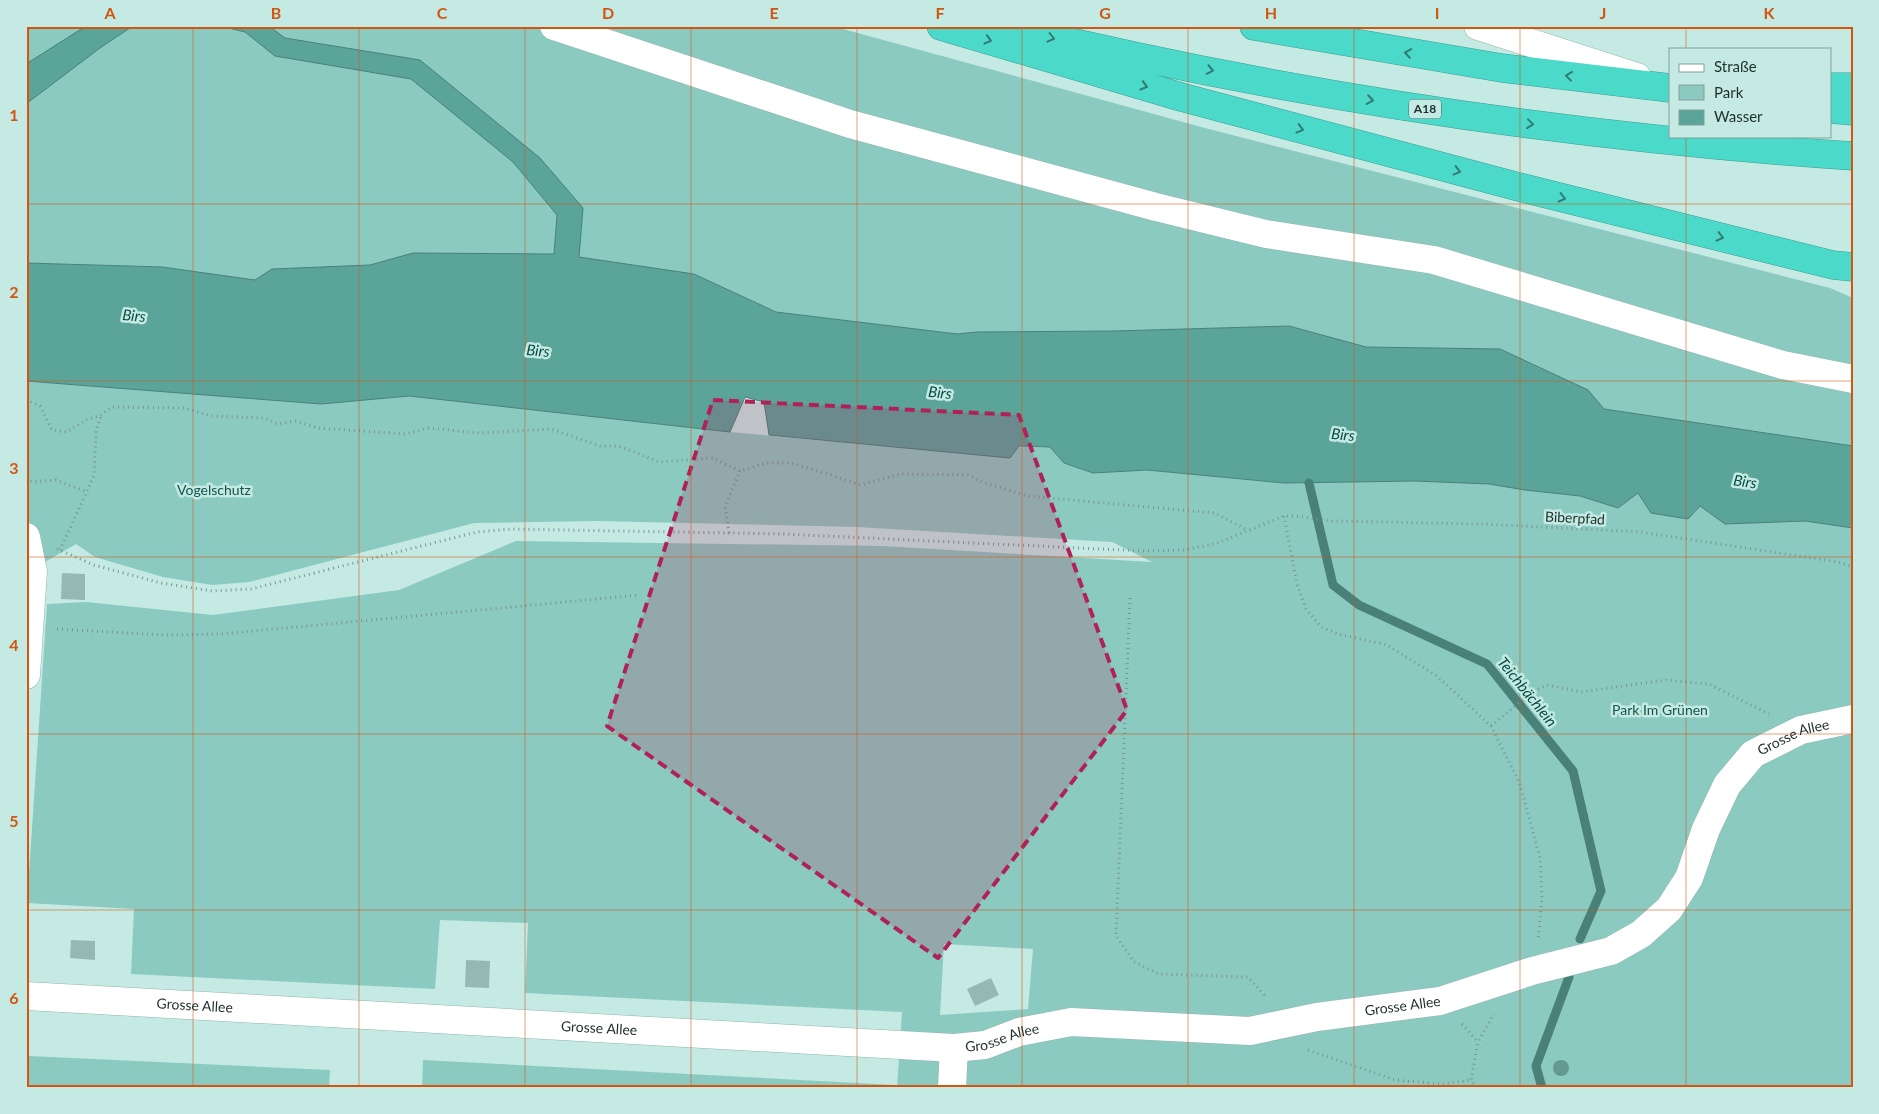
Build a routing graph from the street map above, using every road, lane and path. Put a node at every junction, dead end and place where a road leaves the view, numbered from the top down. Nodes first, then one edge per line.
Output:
1 (554, 26) edge
2 (941, 26) edge
3 (1003, 26) edge
4 (1254, 26) edge
5 (1478, 26) edge
6 (1832, 87) edge
7 (1853, 87) edge
8 (1669, 88) edge
9 (1669, 88) edge
10 (1832, 108) edge
11 (1853, 111) edge
12 (1853, 156) edge
13 (1846, 269) edge
14 (1853, 379) edge
15 (26, 400) edge
16 (101, 415) junction
17 (740, 471) junction
18 (26, 479) edge
19 (87, 492) junction
20 (1284, 516) junction
21 (1248, 530) junction
22 (729, 533) junction
23 (26, 537) edge
24 (60, 550) junction
25 (1853, 566) edge
26 (640, 595) dead end
27 (1130, 598) dead end
28 (29, 627) junction
29 (26, 675) edge
30 (1853, 719) edge
31 (1490, 726) junction
32 (1801, 730) junction
33 (1523, 974) junction
34 (26, 996) edge
35 (1265, 1027) junction
36 (954, 1048) junction
37 (1305, 1049) dead end
38 (1472, 1080) junction
39 (952, 1088) edge
40 (1476, 1088) edge

1 - 14 lane
2 -> 13 highway
3 -> 12 highway, A18
8 -> 4 highway
5 - 9 lane
6 - 7 highway
10 - 11 highway
15 - 16 path
16 - 17 path
16 - 19 path
17 - 21 path
17 - 22 path
18 - 19 path
19 - 24 path
20 - 21 path
20 - 25 path, Biberpfad
20 - 31 path
21 - 22 path
22 - 24 path
23 - 24 path
23 - 28 lane
26 - 28 path
27 - 35 path
28 - 29 lane
30 - 32 lane, Grosse Allee
31 - 32 path
31 - 33 path
32 - 33 lane, Grosse Allee
33 - 35 lane, Grosse Allee
33 - 38 path
34 - 36 lane, Grosse Allee
35 - 36 lane, Grosse Allee
36 - 39 lane
37 - 38 path
38 - 40 path

